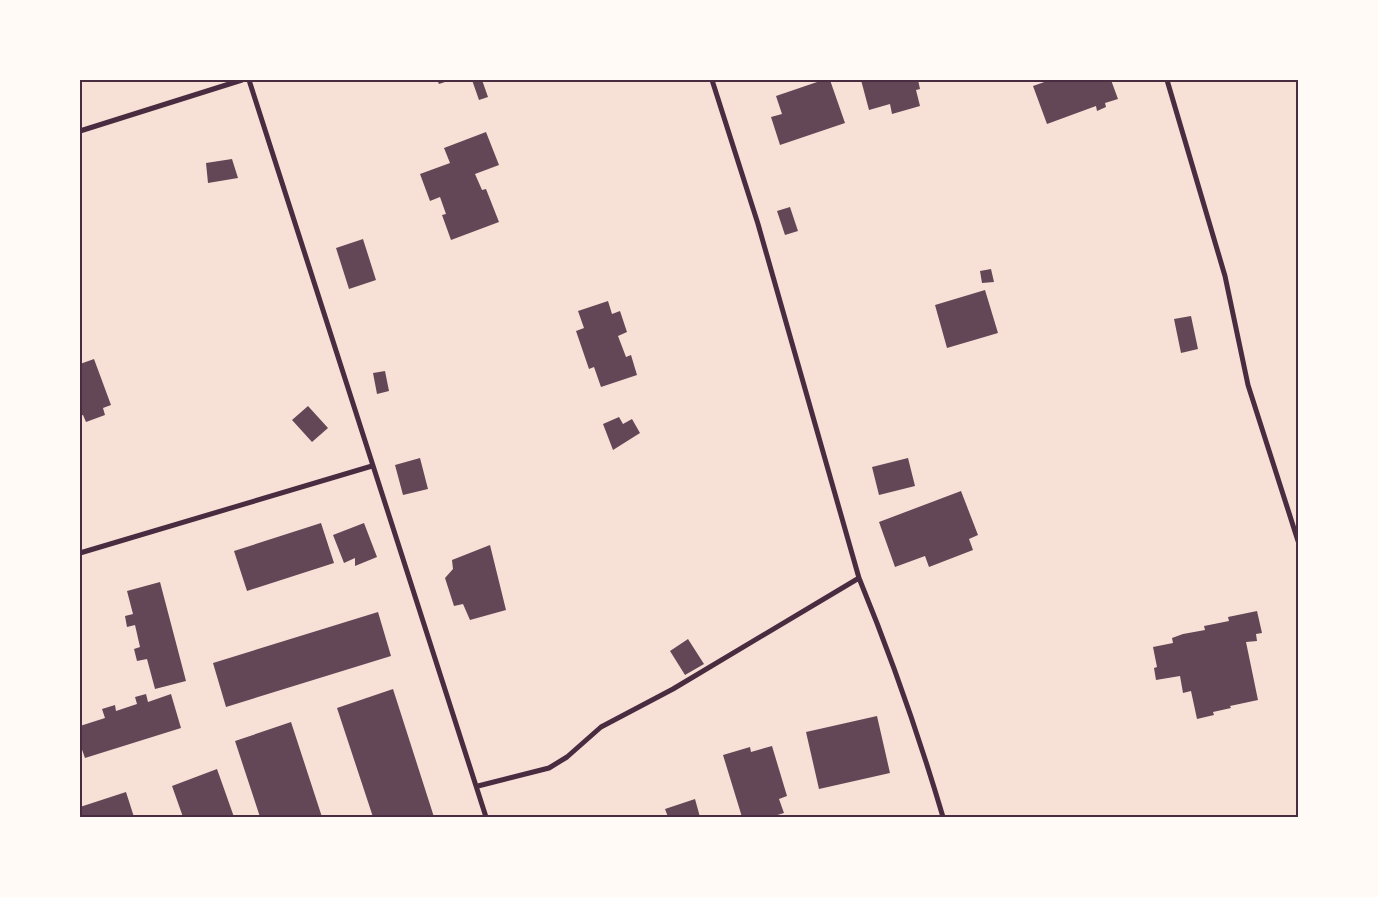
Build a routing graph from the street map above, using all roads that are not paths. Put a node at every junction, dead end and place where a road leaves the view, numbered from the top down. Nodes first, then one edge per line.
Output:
1 (242, 80) edge
2 (248, 80) edge
3 (712, 80) edge
4 (1167, 80) edge
5 (80, 131) edge
6 (372, 466) junction
7 (1298, 541) edge
8 (80, 553) edge
9 (859, 578) junction
10 (478, 786) junction
11 (486, 817) edge
12 (943, 817) edge

1 - 5 street
2 - 6 street
3 - 9 street
4 - 7 street
6 - 8 street
6 - 10 street
9 - 10 street
9 - 12 street
10 - 11 street

